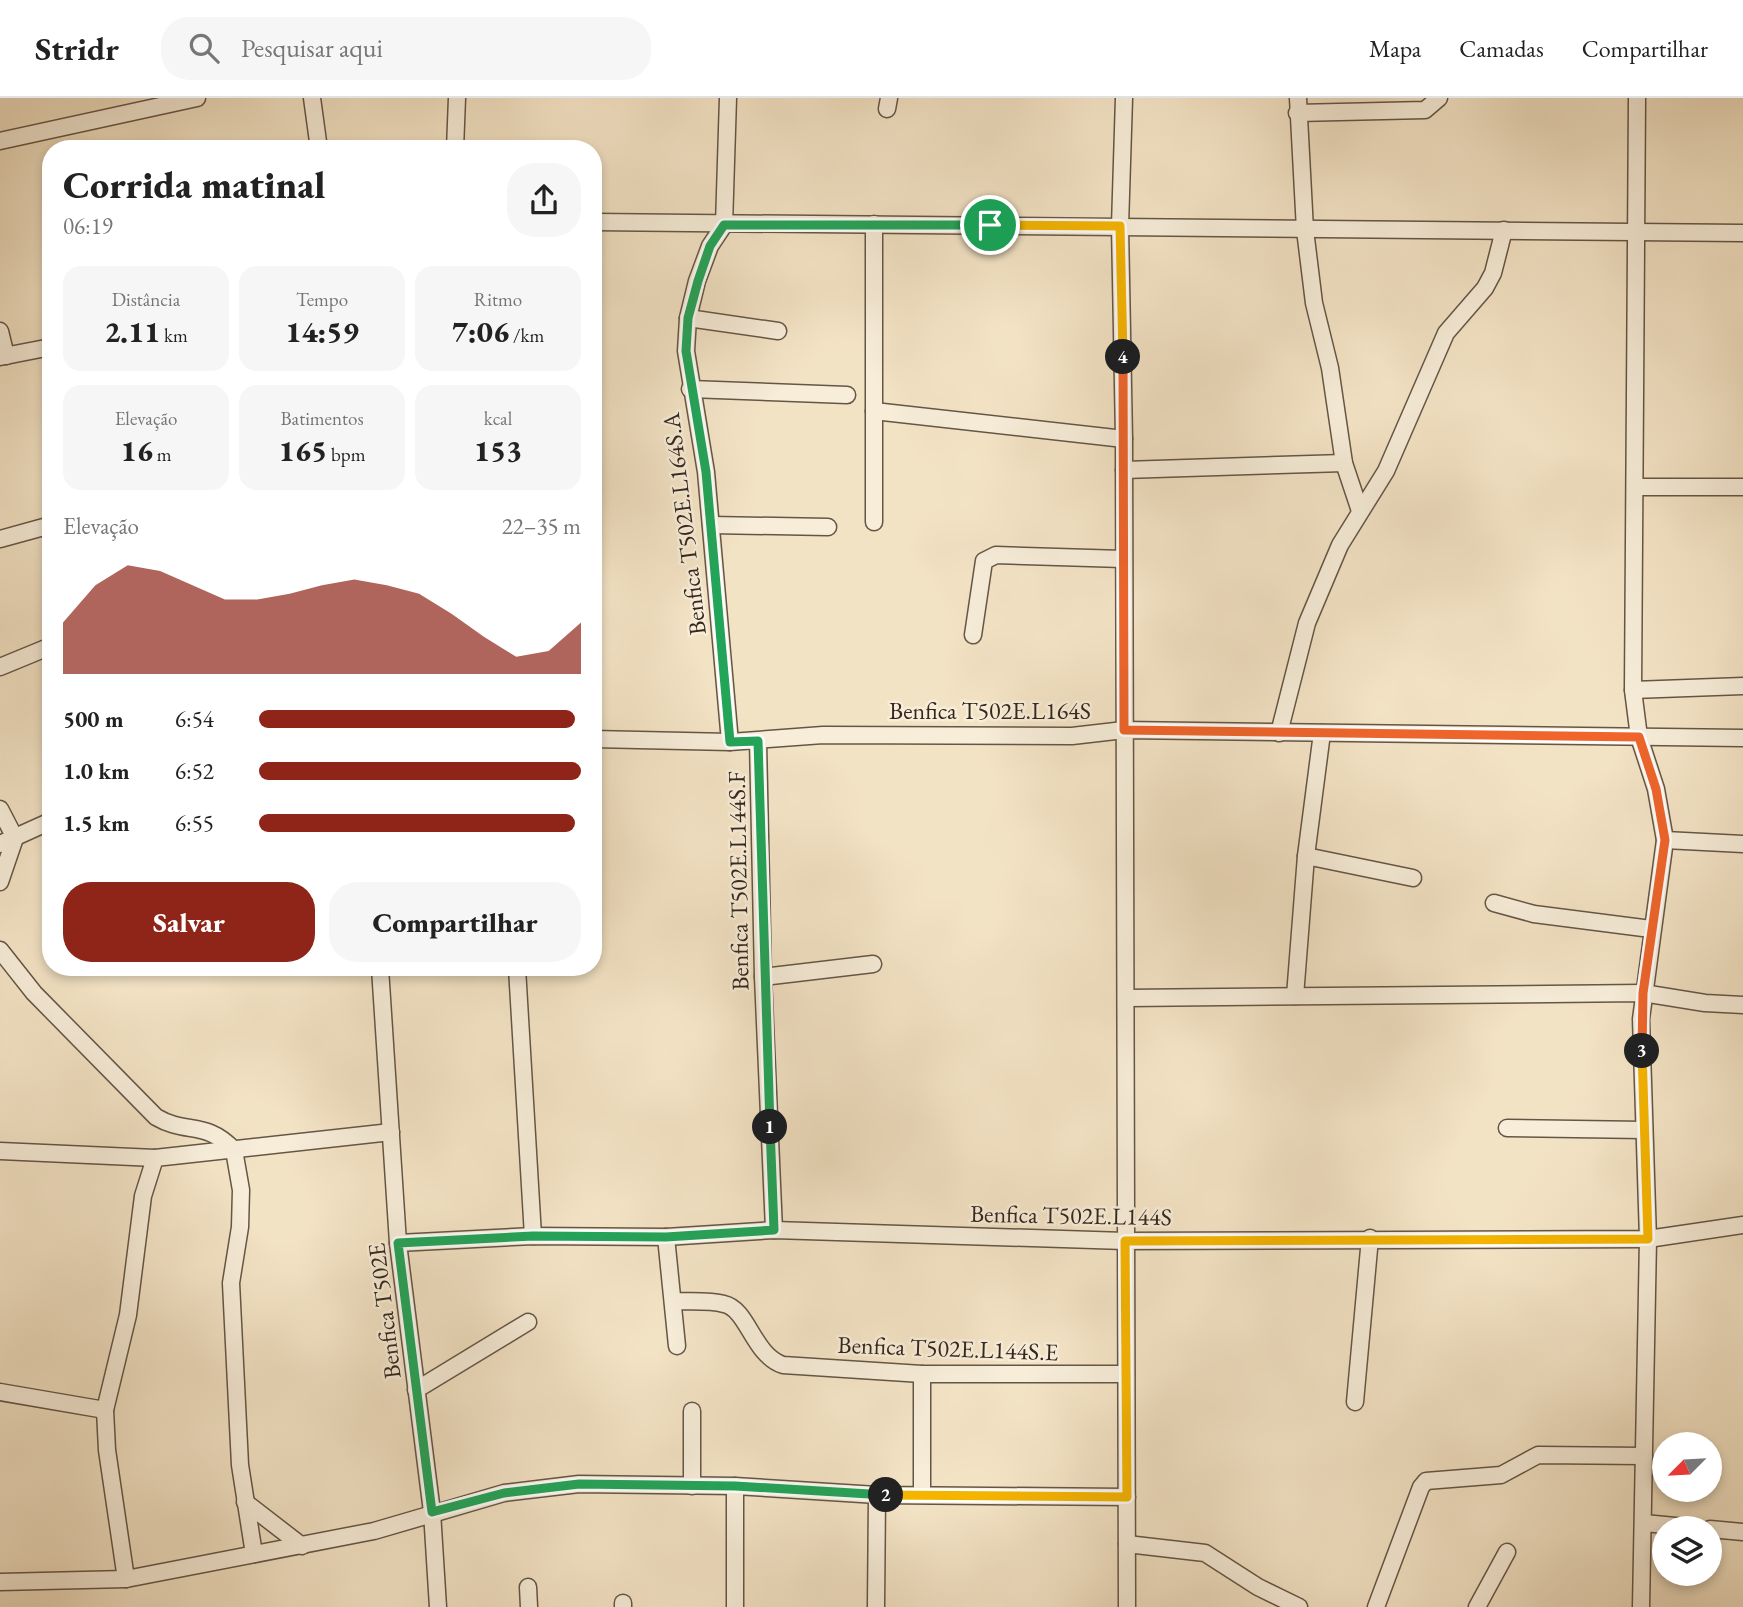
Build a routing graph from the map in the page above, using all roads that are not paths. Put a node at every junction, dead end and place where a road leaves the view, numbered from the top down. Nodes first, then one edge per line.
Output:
1 (197, 98) edge
2 (312, 98) edge
3 (457, 98) edge
4 (728, 98) edge
5 (1124, 98) edge
6 (1439, 98) edge
7 (1637, 98) edge
8 (1298, 106) edge
9 (318, 140) edge
10 (455, 140) edge
11 (0, 141) edge
12 (602, 222) edge
13 (874, 224) junction
14 (724, 225) junction
15 (1120, 226) junction
16 (1305, 230) junction
17 (1504, 230) junction
18 (1637, 233) junction
19 (1743, 233) edge
20 (688, 318) junction
21 (0, 331) edge
22 (778, 331) dead end
23 (42, 349) edge
24 (3, 356) edge
25 (691, 389) junction
26 (848, 395) dead end
27 (874, 411) junction
28 (1124, 439) junction
29 (1344, 463) junction
30 (1124, 470) junction
31 (1635, 487) junction
32 (1743, 487) edge
33 (1360, 511) junction
34 (874, 523) dead end
35 (711, 525) junction
36 (42, 527) edge
37 (828, 527) dead end
38 (0, 539) edge
39 (1123, 559) junction
40 (974, 635) dead end
41 (42, 650) edge
42 (0, 667) edge
43 (1743, 686) edge
44 (1633, 690) junction
45 (1124, 730) junction
46 (1279, 733) junction
47 (1322, 733) junction
48 (1639, 737) junction
49 (1743, 738) edge
50 (602, 739) edge
51 (758, 741) junction
52 (730, 742) junction
53 (0, 810) edge
54 (42, 825) edge
55 (1665, 840) junction
56 (7, 841) edge
57 (1743, 844) edge
58 (1306, 856) junction
59 (1413, 878) dead end
60 (0, 882) edge
61 (1494, 903) dead end
62 (1651, 929) junction
63 (0, 950) edge
64 (873, 964) dead end
65 (381, 976) edge
66 (517, 976) edge
67 (763, 977) junction
68 (1643, 993) junction
69 (1295, 996) junction
70 (1127, 998) junction
71 (1743, 1005) edge
72 (1507, 1128) dead end
73 (1644, 1130) junction
74 (391, 1132) junction
75 (234, 1150) junction
76 (0, 1151) edge
77 (155, 1158) junction
78 (1743, 1225) edge
79 (774, 1230) junction
80 (533, 1236) junction
81 (666, 1237) junction
82 (1370, 1238) junction
83 (1648, 1239) junction
84 (1125, 1241) junction
85 (398, 1243) junction
86 (675, 1301) junction
87 (528, 1322) dead end
88 (677, 1346) dead end
89 (922, 1374) junction
90 (1126, 1374) junction
91 (416, 1390) junction
92 (0, 1392) edge
93 (1355, 1402) dead end
94 (105, 1410) junction
95 (692, 1412) dead end
96 (1644, 1456) junction
97 (692, 1486) junction
98 (735, 1486) junction
99 (922, 1494) junction
100 (877, 1495) junction
101 (1127, 1497) junction
102 (245, 1502) junction
103 (432, 1512) junction
104 (1644, 1523) junction
105 (1652, 1524) edge
106 (1722, 1530) edge
107 (1743, 1532) edge
108 (1127, 1544) junction
109 (302, 1546) junction
110 (1507, 1552) dead end
111 (254, 1555) junction
112 (126, 1578) junction
113 (0, 1583) edge
114 (528, 1587) dead end
115 (438, 1607) edge
116 (529, 1607) edge
117 (735, 1607) edge
118 (876, 1607) edge
119 (1127, 1607) edge
120 (1299, 1607) edge
121 (1376, 1607) edge
122 (1477, 1607) edge
123 (1641, 1607) edge

1 - 11 street
2 - 9 street
3 - 10 street
4 - 14 street, Benfica T502E.L164S.A
5 - 15 street
6 - 8 street
7 - 18 street
8 - 16 street
12 - 14 street
13 - 14 street
13 - 15 street
13 - 27 street
14 - 20 street, Benfica T502E.L164S.A
15 - 16 street
15 - 28 street
16 - 17 street
16 - 29 street
17 - 18 street
17 - 33 street
18 - 19 street
18 - 31 street
20 - 22 street
20 - 25 street, Benfica T502E.L164S.A
21 - 24 street
23 - 24 street
25 - 26 street
25 - 35 street, Benfica T502E.L164S.A
27 - 28 street
27 - 34 street
28 - 30 street
29 - 30 street
29 - 33 street
30 - 39 street
31 - 32 street
31 - 44 street
33 - 46 street
35 - 37 street
35 - 52 street, Benfica T502E.L164S.A
36 - 38 street
39 - 40 street
39 - 45 street
41 - 42 street
43 - 44 street
44 - 48 street
45 - 46 street, Benfica T502E.L164S
45 - 51 street, Benfica T502E.L164S
45 - 70 street
46 - 47 street, Benfica T502E.L164S
47 - 48 street, Benfica T502E.L164S
47 - 58 street
48 - 49 street, Benfica T502E.L164S
48 - 55 street
50 - 52 street, Benfica T502E.L164S
51 - 52 street, Benfica T502E.L164S
51 - 67 street, Benfica T502E.L144S.F
53 - 56 street
54 - 56 street
55 - 57 street
55 - 62 street
56 - 60 street
58 - 59 street
58 - 69 street
61 - 62 street
62 - 68 street
63 - 75 street
64 - 67 street
65 - 74 street, Benfica T502E
66 - 80 street
67 - 79 street, Benfica T502E.L144S.F
68 - 69 street
68 - 71 street
68 - 73 street
69 - 70 street
70 - 84 street
72 - 73 street
73 - 83 street
74 - 75 street
74 - 85 street, Benfica T502E
75 - 77 street
75 - 102 street
76 - 77 street
77 - 94 street
78 - 83 street, Benfica T502E.L144S
79 - 81 street, Benfica T502E.L144S
79 - 84 street, Benfica T502E.L144S
80 - 81 street, Benfica T502E.L144S
80 - 85 street, Benfica T502E.L144S
81 - 86 street
82 - 83 street, Benfica T502E.L144S
82 - 84 street, Benfica T502E.L144S
82 - 93 street
83 - 96 street
84 - 90 street
85 - 91 street, Benfica T502E
86 - 88 street
86 - 89 street, Benfica T502E.L144S.E
87 - 91 street
89 - 90 street, Benfica T502E.L144S.E
89 - 99 street
90 - 101 street
91 - 103 street, Benfica T502E
92 - 94 street
94 - 112 street
95 - 97 street
96 - 104 street
96 - 121 street
97 - 98 street
97 - 103 street
98 - 100 street
98 - 117 street
99 - 100 street
99 - 101 street
100 - 118 street
101 - 108 street
102 - 109 street
102 - 111 street
103 - 109 street
103 - 115 street, Benfica T502E
104 - 105 street
104 - 123 street
106 - 107 street
108 - 119 street
108 - 120 street
109 - 111 street
110 - 122 street
111 - 112 street
112 - 113 street
114 - 116 street

